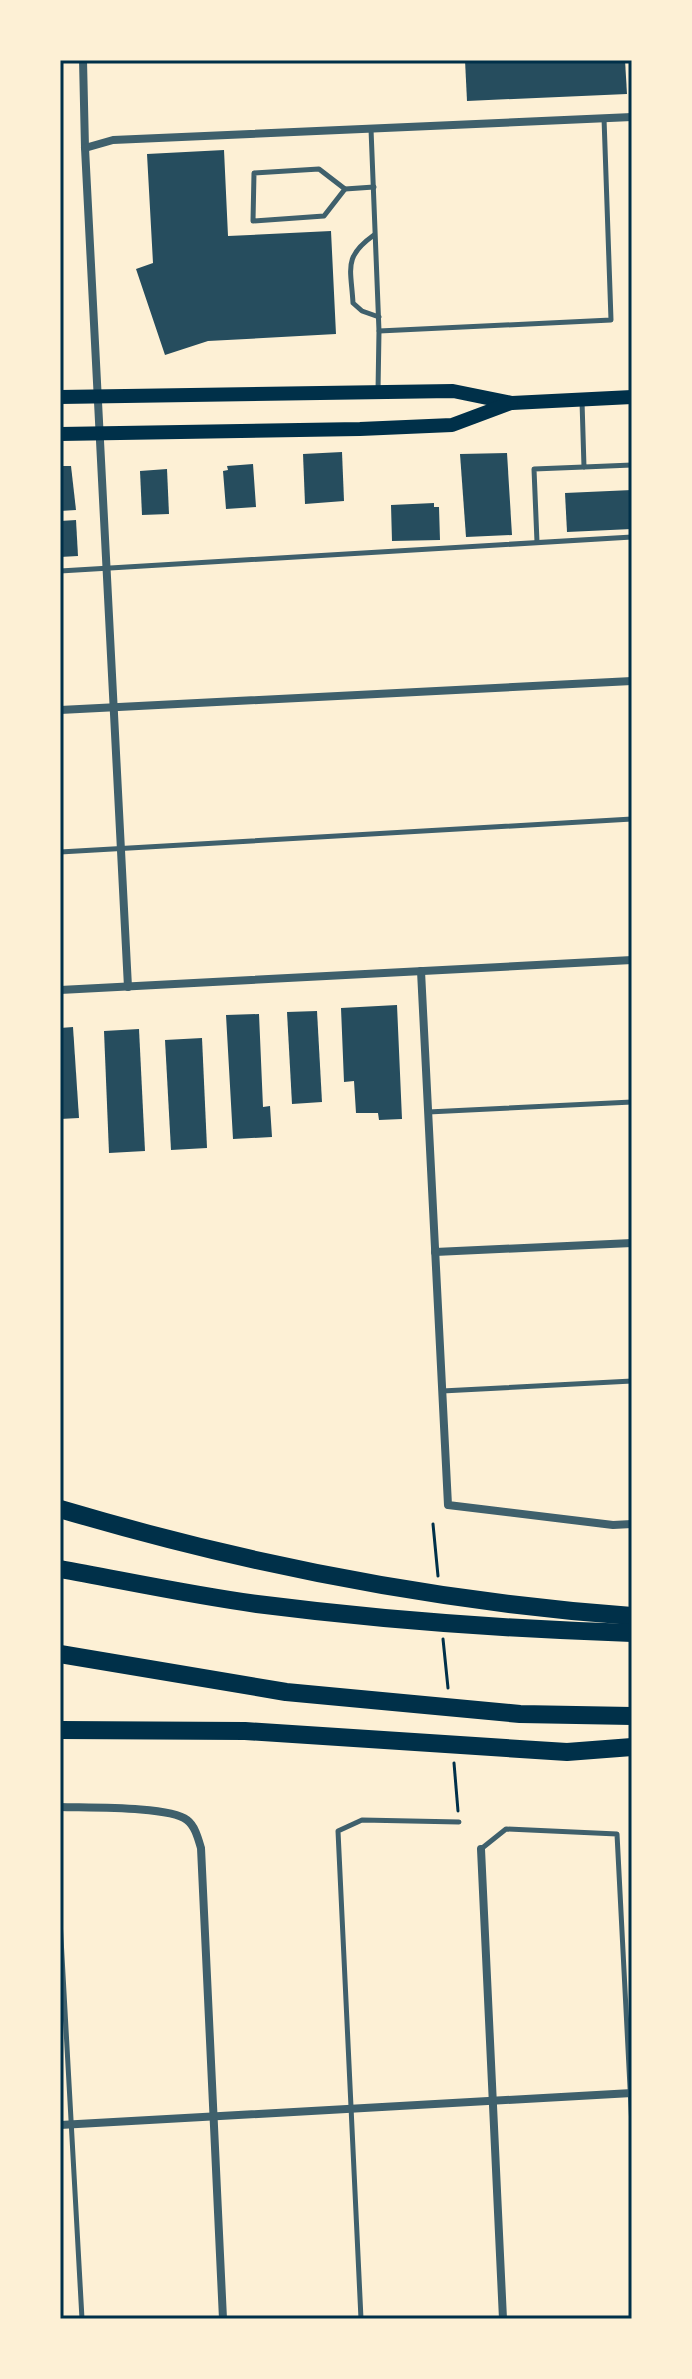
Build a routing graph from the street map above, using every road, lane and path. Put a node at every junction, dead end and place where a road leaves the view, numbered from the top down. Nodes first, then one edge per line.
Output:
1 (83, 60) edge
2 (632, 117) edge
3 (604, 118) junction
4 (371, 129) junction
5 (85, 148) junction
6 (374, 187) junction
7 (345, 189) junction
8 (375, 234) junction
9 (379, 317) junction
10 (379, 331) junction
11 (378, 392) junction
12 (97, 395) junction
13 (60, 397) edge
14 (632, 397) edge
15 (582, 400) junction
16 (512, 403) junction
17 (100, 433) junction
18 (60, 434) edge
19 (632, 465) edge
20 (584, 467) junction
21 (632, 537) edge
22 (537, 543) junction
23 (107, 568) junction
24 (60, 571) edge
25 (632, 681) edge
26 (115, 707) junction
27 (60, 710) edge
28 (632, 819) edge
29 (121, 849) junction
30 (60, 852) edge
31 (632, 960) edge
32 (421, 971) junction
33 (128, 987) junction
34 (60, 990) edge
35 (632, 1102) edge
36 (428, 1112) junction
37 (632, 1243) edge
38 (435, 1252) junction
39 (632, 1381) edge
40 (442, 1391) junction
41 (60, 1509) edge
42 (433, 1524) dead end
43 (632, 1524) edge
44 (60, 1569) edge
45 (439, 1585) dead end
46 (632, 1616) edge
47 (443, 1631) dead end
48 (632, 1633) edge
49 (60, 1654) edge
50 (448, 1692) dead end
51 (632, 1716) edge
52 (60, 1730) edge
53 (632, 1747) edge
54 (453, 1754) dead end
55 (60, 1807) edge
56 (459, 1819) joint
57 (481, 1849) joint
58 (60, 1920) edge
59 (631, 2093) edge
60 (493, 2101) junction
61 (351, 2108) junction
62 (213, 2118) junction
63 (72, 2124) junction
64 (60, 2125) edge
65 (632, 2126) edge
66 (82, 2319) edge
67 (223, 2319) edge
68 (361, 2319) edge
69 (503, 2319) edge

1 - 5 street
2 - 3 street
3 - 4 street
3 - 10 lane
4 - 5 street
4 - 6 lane
5 - 12 street
6 - 7 lane
6 - 8 lane
7 - 7 lane
8 - 9 lane
8 - 9 lane
9 - 10 lane
10 - 11 lane
11 - 12 main road
11 - 16 main road
12 - 13 main road
12 - 17 street
14 - 15 main road
15 - 16 main road
15 - 20 lane
16 - 17 main road
17 - 18 main road
17 - 23 street
19 - 20 lane
20 - 22 lane
21 - 22 lane
22 - 23 lane
23 - 24 lane
23 - 26 street
25 - 26 street
26 - 27 street
26 - 29 street
28 - 29 lane
29 - 30 lane
29 - 33 street
31 - 32 street
32 - 33 street
32 - 36 street
33 - 34 street
35 - 36 lane
36 - 38 street
37 - 38 street
38 - 40 street
39 - 40 lane
40 - 43 street
41 - 46 highway
42 - 45 path
44 - 48 highway
47 - 50 path
49 - 51 highway
52 - 53 highway
54 - 56 path
55 - 62 street
56 - 61 lane
57 - 59 lane
57 - 60 street
58 - 63 lane
59 - 60 street
59 - 65 lane
60 - 61 street
60 - 69 street
61 - 62 street
61 - 68 lane
62 - 63 street
62 - 67 street
63 - 64 street
63 - 66 lane

